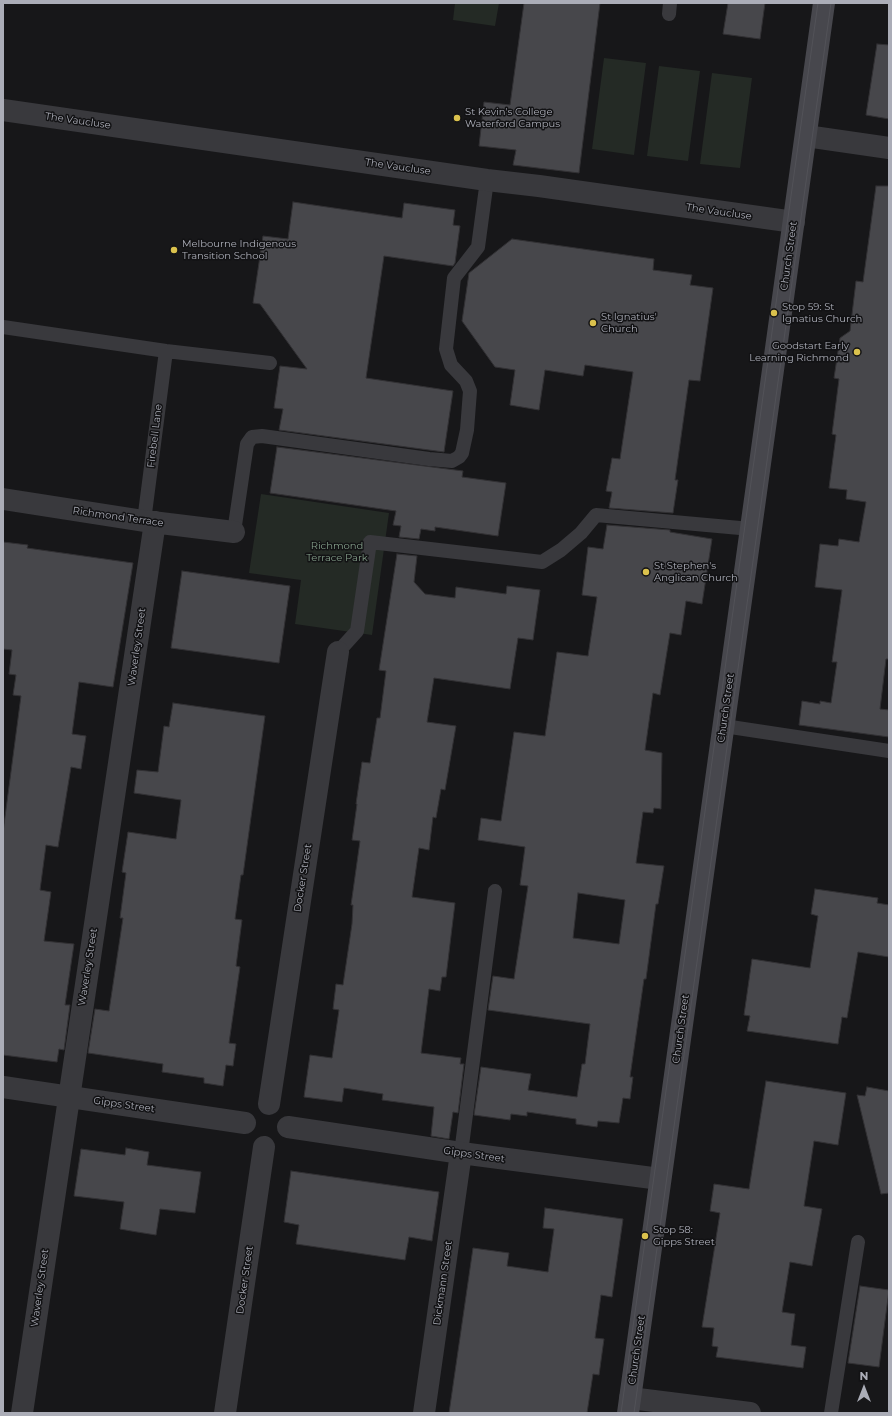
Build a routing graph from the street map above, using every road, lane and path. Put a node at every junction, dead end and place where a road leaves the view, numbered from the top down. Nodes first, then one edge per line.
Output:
1 (824, 3) edge
2 (3, 110) edge
3 (806, 136) junction
4 (889, 148) edge
5 (488, 180) junction
6 (794, 222) junction
7 (3, 327) edge
8 (166, 351) junction
9 (270, 363) dead end
10 (3, 499) edge
11 (149, 522) junction
12 (751, 529) junction
13 (234, 532) joint
14 (338, 652) joint
15 (724, 726) junction
16 (889, 751) edge
17 (495, 891) dead end
18 (3, 1087) edge
19 (68, 1097) junction
20 (269, 1104) junction
21 (245, 1123) junction
22 (288, 1127) junction
23 (264, 1147) junction
24 (461, 1154) junction
25 (660, 1179) junction
26 (858, 1242) dead end
27 (629, 1405) edge
28 (22, 1413) edge
29 (225, 1413) edge
30 (424, 1413) edge
31 (750, 1413) edge
32 (831, 1413) edge

1 - 3 main road, Church Street
2 - 5 street, The Vaucluse
3 - 4 street
3 - 6 main road, Church Street
5 - 6 street, The Vaucluse
5 - 13 lane
6 - 12 main road, Church Street
7 - 8 lane
8 - 9 lane
8 - 11 lane, Firebell Lane
10 - 11 street, Richmond Terrace
11 - 13 street, Richmond Terrace
11 - 19 street, Waverley Street
12 - 14 lane
12 - 15 main road, Church Street
14 - 20 street, Docker Street
15 - 16 lane
15 - 25 main road, Church Street
17 - 24 lane
18 - 19 street, Gipps Street
19 - 21 street, Gipps Street
19 - 28 street, Waverley Street
20 - 21 street
20 - 22 street
21 - 23 street
22 - 23 street
22 - 24 street, Gipps Street
23 - 29 street, Docker Street
24 - 25 street, Gipps Street
24 - 30 street, Dickmann Street
25 - 27 main road, Church Street
26 - 32 lane
27 - 31 street

